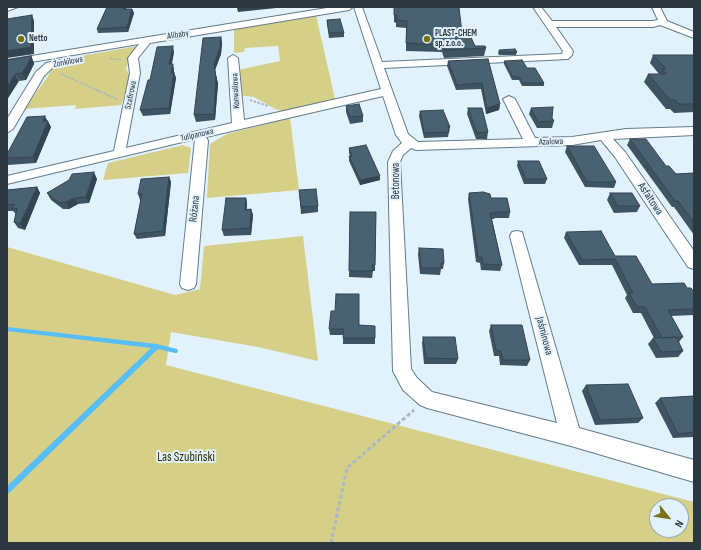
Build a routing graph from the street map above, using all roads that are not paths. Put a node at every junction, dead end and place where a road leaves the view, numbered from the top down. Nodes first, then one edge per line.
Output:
1 (14, 7) edge
2 (349, 7) edge
3 (358, 7) edge
4 (537, 7) edge
5 (656, 7) edge
6 (7, 8) edge
7 (661, 22) junction
8 (549, 24) junction
9 (694, 35) edge
10 (141, 45) junction
11 (233, 58) dead end
12 (7, 63) edge
13 (378, 65) junction
14 (387, 92) junction
15 (509, 99) dead end
16 (238, 125) junction
17 (7, 129) edge
18 (694, 131) edge
19 (199, 134) junction
20 (605, 137) junction
21 (531, 142) junction
22 (409, 143) junction
23 (120, 153) junction
24 (7, 180) edge
25 (517, 236) dead end
26 (694, 263) edge
27 (188, 284) dead end
28 (571, 436) junction
29 (694, 471) edge

1 - 6 street
2 - 10 street, Alibaby
3 - 13 street
4 - 8 street
5 - 7 street
7 - 8 street
7 - 9 street
8 - 13 street
10 - 12 street, Alibaby
10 - 17 street, Żonkilowa
10 - 23 street, Szafirowa
11 - 16 street, Konwaliowa
13 - 14 street
14 - 16 street, Tulipanowa
14 - 22 street
15 - 21 street
16 - 19 street, Tulipanowa
18 - 20 street, Azalowa
19 - 23 street, Tulipanowa
19 - 27 street, Różana
20 - 21 street, Azalowa
20 - 26 street, Asfaltowa
21 - 22 street, Azalowa
22 - 28 street, Betonowa
23 - 24 street, Tulipanowa
25 - 28 street, Jaśminowa
28 - 29 street

